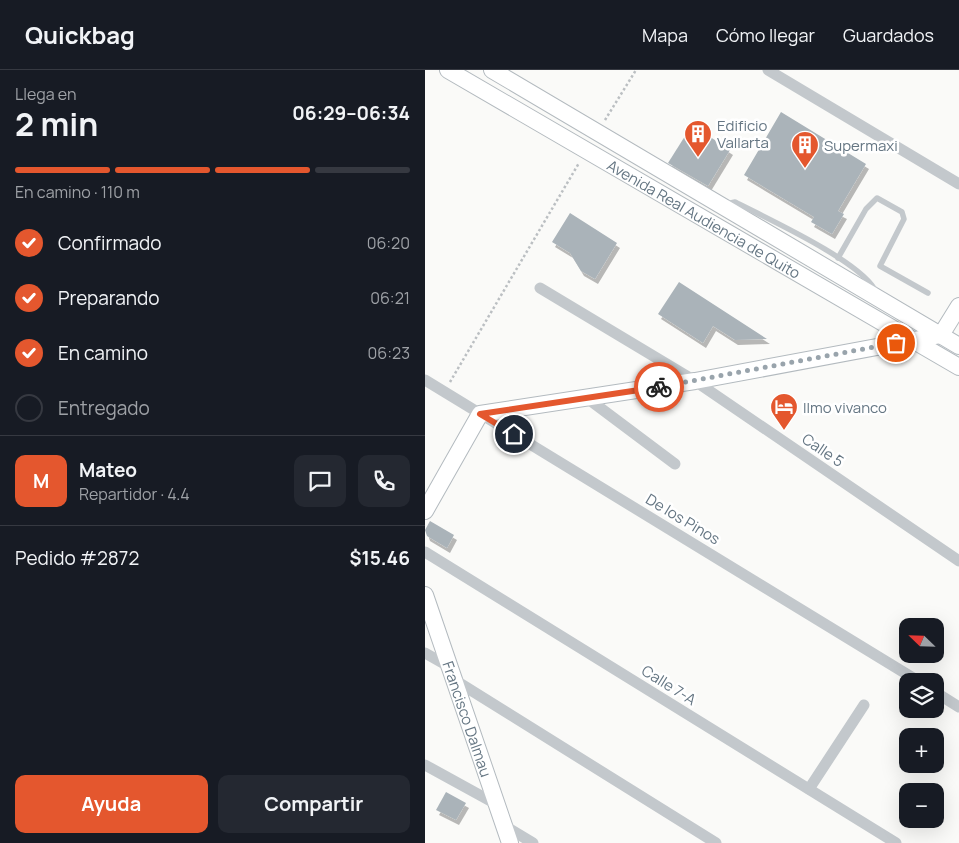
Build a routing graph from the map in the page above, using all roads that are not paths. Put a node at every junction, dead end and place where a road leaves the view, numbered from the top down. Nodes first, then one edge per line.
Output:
1 (449, 70) edge
2 (492, 70) edge
3 (768, 70) edge
4 (959, 184) edge
5 (804, 246) junction
6 (838, 258) junction
7 (540, 288) dead end
8 (928, 293) dead end
9 (879, 298) junction
10 (959, 306) edge
11 (941, 335) junction
12 (915, 340) junction
13 (959, 346) edge
14 (959, 367) edge
15 (695, 381) junction
16 (428, 382) edge
17 (587, 398) junction
18 (480, 414) junction
19 (675, 464) dead end
20 (425, 511) edge
21 (425, 552) edge
22 (959, 561) edge
23 (425, 595) edge
24 (425, 654) edge
25 (450, 672) junction
26 (905, 673) edge
27 (944, 698) edge
28 (864, 705) dead end
29 (959, 707) edge
30 (425, 765) edge
31 (809, 789) junction
32 (496, 804) junction
33 (505, 826) junction
34 (510, 843) edge
35 (533, 843) edge
36 (716, 843) edge
37 (897, 843) edge

1 - 12 main road, Avenida Real Audiencia de Quito
2 - 5 main road, Avenida Real Audiencia de Quito
3 - 4 street
5 - 6 lane
5 - 9 main road, Avenida Real Audiencia de Quito
6 - 8 lane
6 - 9 lane
7 - 15 street, Calle 5
9 - 11 main road, Avenida Real Audiencia de Quito
10 - 11 main road
11 - 12 main road
11 - 13 main road, Avenida Real Audiencia de Quito
12 - 14 main road, Avenida Real Audiencia de Quito
12 - 15 main road
15 - 17 main road
15 - 22 street, Calle 5
16 - 18 street, De los Pinos
17 - 18 main road
17 - 19 street
18 - 20 main road
18 - 26 street, De los Pinos
21 - 31 street, Calle 7-A
23 - 25 main road, Francisco Dalmau
24 - 25 street
25 - 32 main road, Francisco Dalmau
25 - 36 street
27 - 29 street
28 - 31 street
30 - 32 street
31 - 37 street, Calle 7-A
32 - 33 main road, Francisco Dalmau
33 - 34 main road, Francisco Dalmau
33 - 35 street

